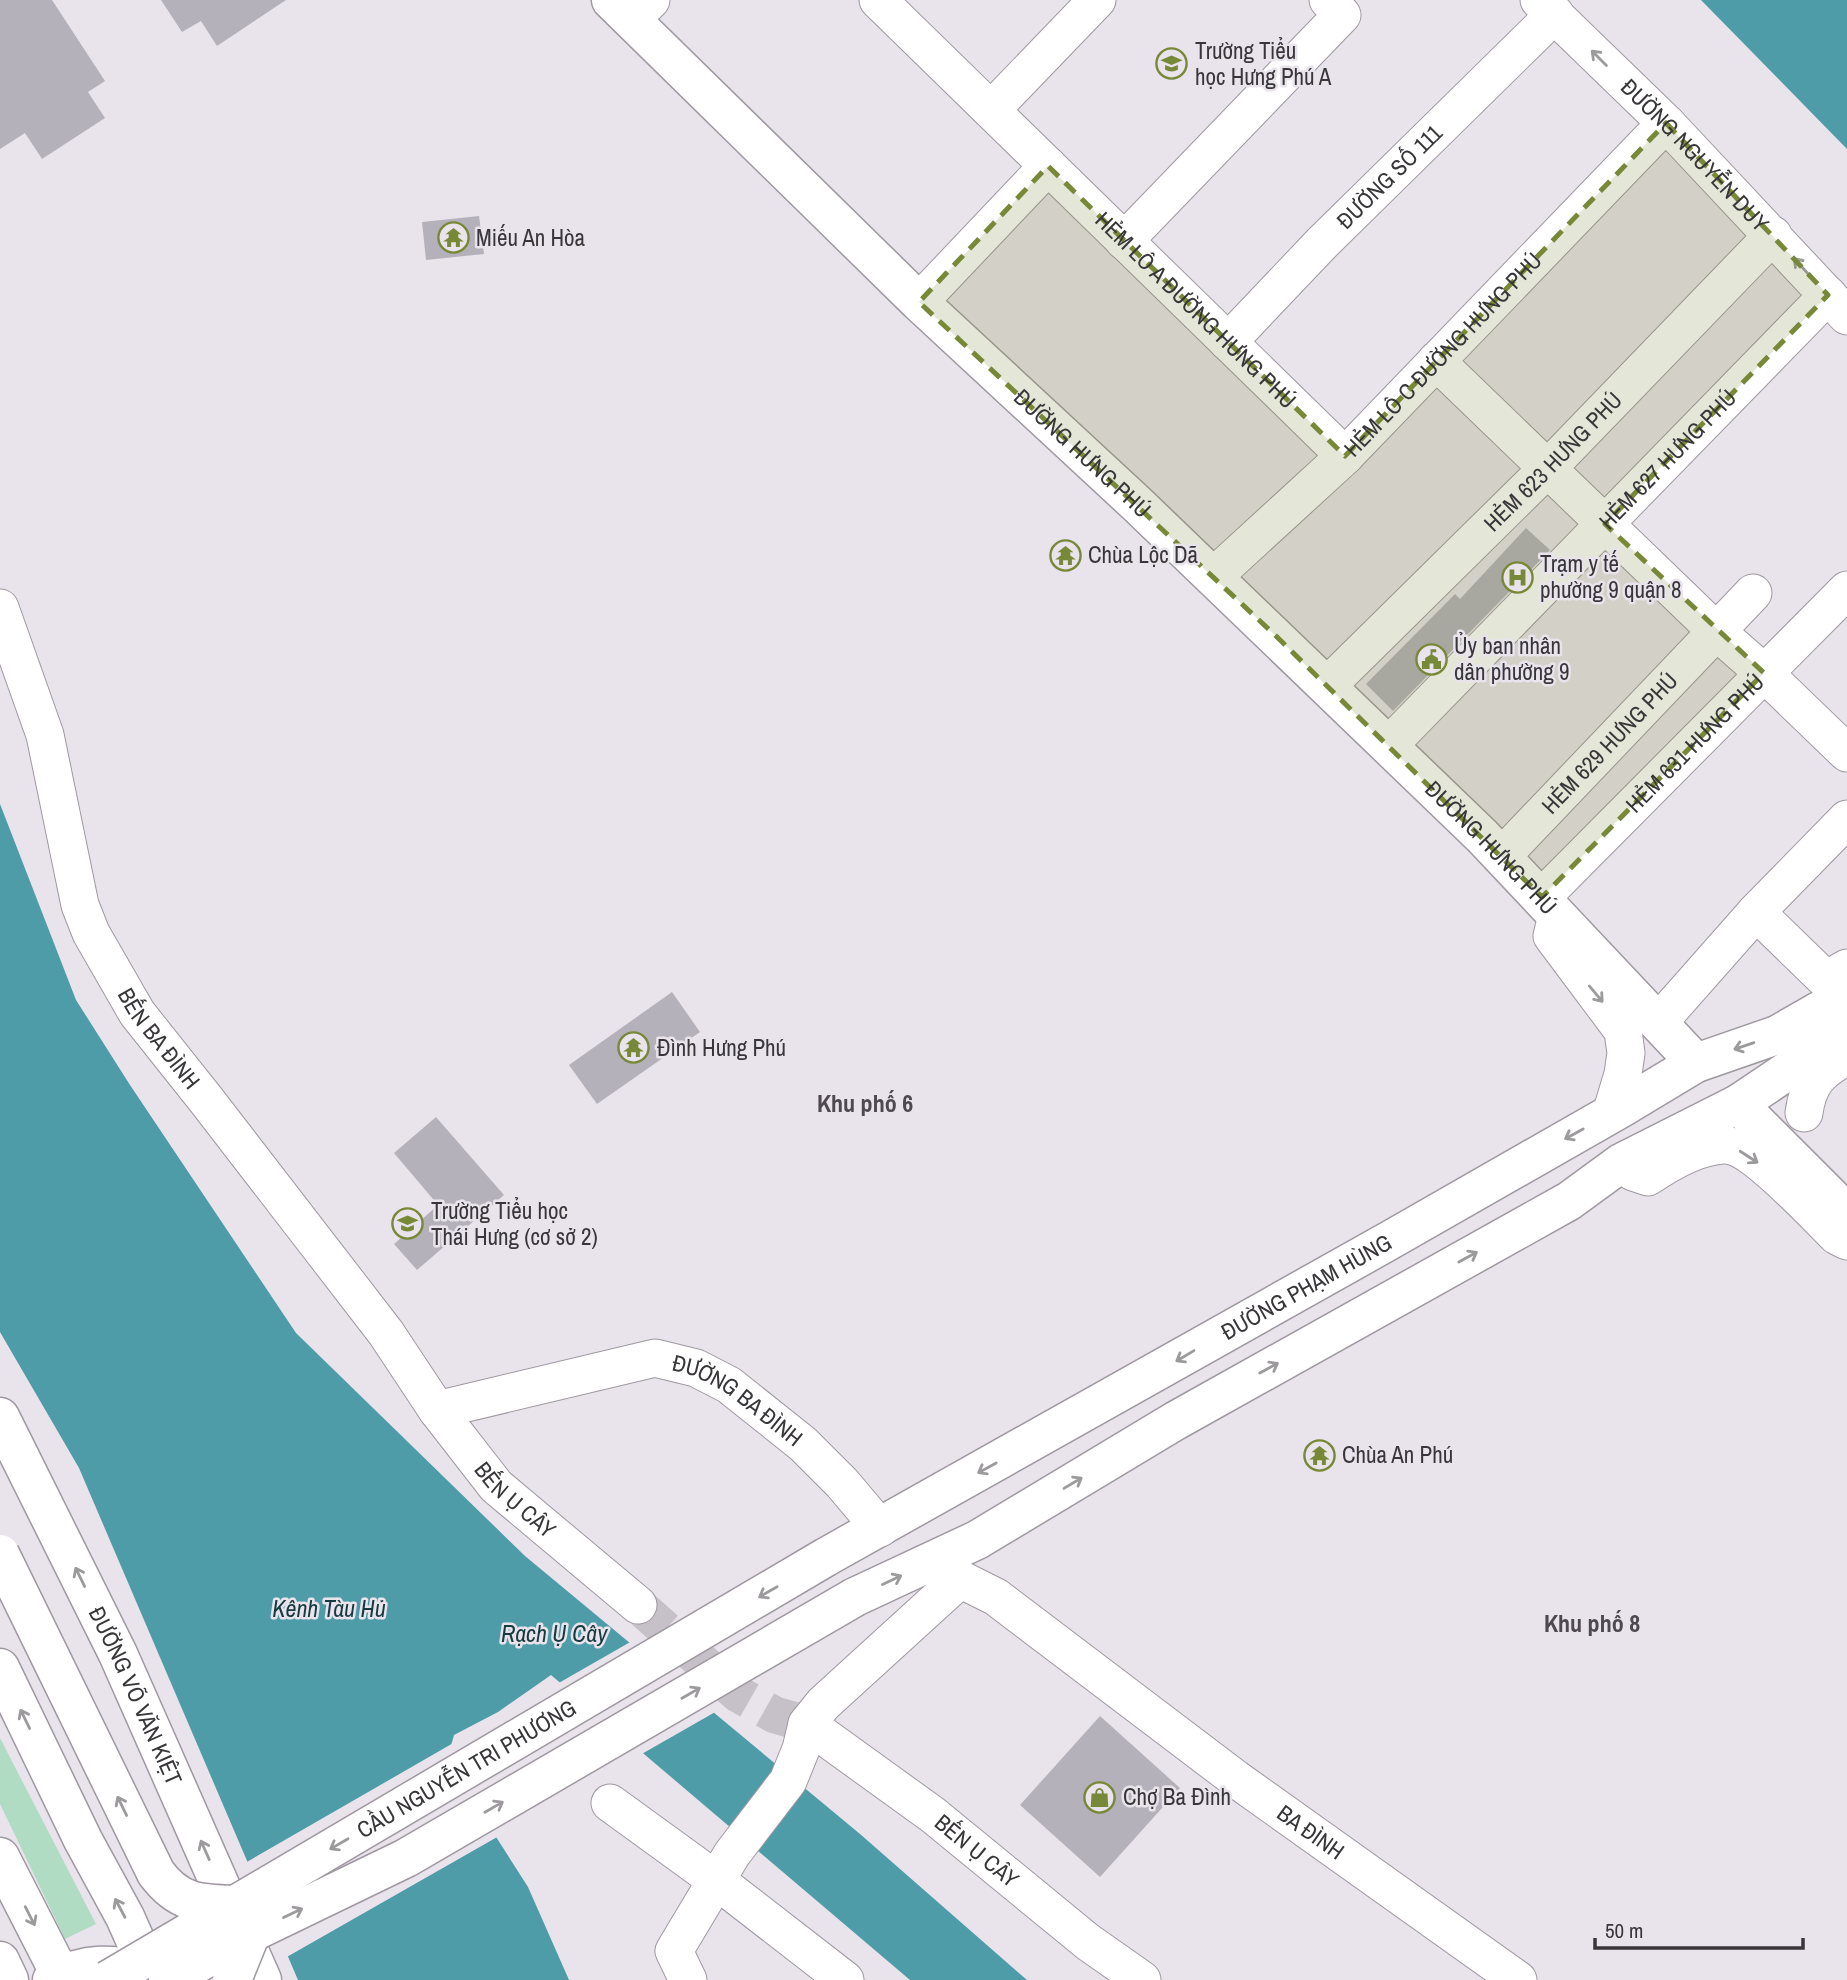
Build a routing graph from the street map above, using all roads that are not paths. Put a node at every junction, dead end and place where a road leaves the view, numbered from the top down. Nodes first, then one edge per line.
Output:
1 (878, 0) edge
2 (1097, 0) edge
3 (1328, 0) edge
4 (631, 6) edge
5 (1547, 7) edge
6 (991, 110) junction
7 (1666, 123) junction
8 (1048, 166) junction
9 (1773, 235) junction
10 (1124, 241) junction
11 (919, 302) junction
12 (1838, 306) edge
13 (1228, 342) junction
14 (1436, 361) junction
15 (1345, 456) junction
16 (1547, 469) junction
17 (1605, 524) junction
18 (1213, 577) junction
19 (1847, 590) edge
20 (1753, 593) dead end
21 (0, 608) edge
22 (1716, 631) junction
23 (1764, 673) junction
24 (1328, 685) junction
25 (1389, 745) junction
26 (1847, 753) edge
27 (1847, 819) edge
28 (1502, 856) junction
29 (1549, 907) junction
30 (1756, 912) junction
31 (1840, 981) edge
32 (1658, 1023) junction
33 (1847, 1031) edge
34 (1799, 1042) junction
35 (1847, 1056) edge
36 (1696, 1063) junction
37 (1738, 1104) junction
38 (1804, 1113) dead end
39 (1611, 1114) junction
40 (1621, 1163) junction
41 (1847, 1213) edge
42 (1847, 1241) edge
43 (437, 1410) junction
44 (0, 1417) edge
45 (880, 1528) junction
46 (0, 1554) edge
47 (827, 1558) joint
48 (943, 1572) junction
49 (638, 1605) tunnel mouth
50 (0, 1668) edge
51 (807, 1724) junction
52 (610, 1803) dead end
53 (0, 1857) edge
54 (724, 1867) junction
55 (244, 1919) junction
56 (0, 1961) edge
57 (58, 1978) edge
58 (163, 1978) edge
59 (9, 1980) edge
60 (108, 1980) edge
61 (232, 1980) edge
62 (262, 1980) edge
63 (688, 1980) edge
64 (845, 1980) edge
65 (1142, 1980) edge
66 (1518, 1980) edge

1 - 6 street, HẺM LÔ A ĐƯỜNG HƯNG PHÚ
2 - 6 street
3 - 10 street
4 - 11 main road, ĐƯỜNG HƯNG PHÚ
7 -> 5 street, ĐƯỜNG NGUYỄN DUY
5 - 13 street, ĐƯỜNG SỐ 111
6 - 8 street, HẺM LÔ A ĐƯỜNG HƯNG PHÚ
7 - 9 street, ĐƯỜNG NGUYỄN DUY
7 - 14 street, HẺM LÔ C ĐƯỜNG HƯNG PHÚ
8 - 10 street, HẺM LÔ A ĐƯỜNG HƯNG PHÚ
8 - 11 street
12 -> 9 street, ĐƯỜNG NGUYỄN DUY
9 - 16 street, HẺM 623 HƯNG PHÚ
10 - 13 street, HẺM LÔ A ĐƯỜNG HƯNG PHÚ
11 - 18 main road, ĐƯỜNG HƯNG PHÚ
12 - 17 street, HẺM 627 HƯNG PHÚ
13 - 15 street, HẺM LÔ A ĐƯỜNG HƯNG PHÚ
14 - 15 street, HẺM LÔ C ĐƯỜNG HƯNG PHÚ
14 - 16 street
15 - 18 street, HẺM LÔ C ĐƯỜNG HƯNG PHÚ
16 - 17 street
16 - 24 street, HẺM 623 HƯNG PHÚ
17 - 22 street
17 - 25 street, HẺM 627 HƯNG PHÚ
18 - 24 main road, ĐƯỜNG HƯNG PHÚ
19 - 23 street, HẺM 631 HƯNG PHÚ
20 - 22 street, HẺM 629 HƯNG PHÚ
21 - 43 street, BẾN BA ĐÌNH
22 - 23 street
22 - 28 street, HẺM 629 HƯNG PHÚ
23 - 26 street
23 - 29 street, HẺM 631 HƯNG PHÚ
24 - 25 main road, ĐƯỜNG HƯNG PHÚ
25 - 28 main road, ĐƯỜNG HƯNG PHÚ
27 - 30 street
28 - 29 main road, ĐƯỜNG HƯNG PHÚ
29 - 32 main road, ĐƯỜNG HƯNG PHÚ
29 -> 39 street
30 - 31 street
30 - 32 street
31 - 34 main road
32 - 36 main road, ĐƯỜNG HƯNG PHÚ
33 - 34 main road
34 -> 36 main road, ĐƯỜNG PHẠM HÙNG
34 - 37 main road
35 - 38 street
36 - 39 main road, ĐƯỜNG PHẠM HÙNG
37 - 40 main road
37 - 41 main road
39 -> 45 main road, ĐƯỜNG PHẠM HÙNG
40 -> 42 street
48 -> 40 main road
43 - 45 street, ĐƯỜNG BA ĐÌNH
43 - 49 street, BẾN Ụ CÂY
62 -> 44 main road, ĐƯỜNG VÕ VĂN KIỆT
45 - 47 main road, ĐƯỜNG PHẠM HÙNG
55 -> 46 main road, bridge
47 -> 55 main road, CẦU NGUYỄN TRI PHƯƠNG, bridge
48 - 51 street
55 -> 48 main road, CẦU NGUYỄN TRI PHƯƠNG, bridge
48 - 66 street, BA ĐÌNH
58 -> 50 main road
51 - 54 street
51 - 65 street, BẾN Ụ CÂY
52 - 54 street
53 -> 57 main road
54 - 63 street
54 - 64 street
55 - 58 main road, CẦU NGUYỄN TRI PHƯƠNG, bridge
55 - 60 main road, CẦU NGUYỄN TRI PHƯƠNG, bridge
55 - 61 main road, bridge
56 - 59 main road
57 - 58 main road

